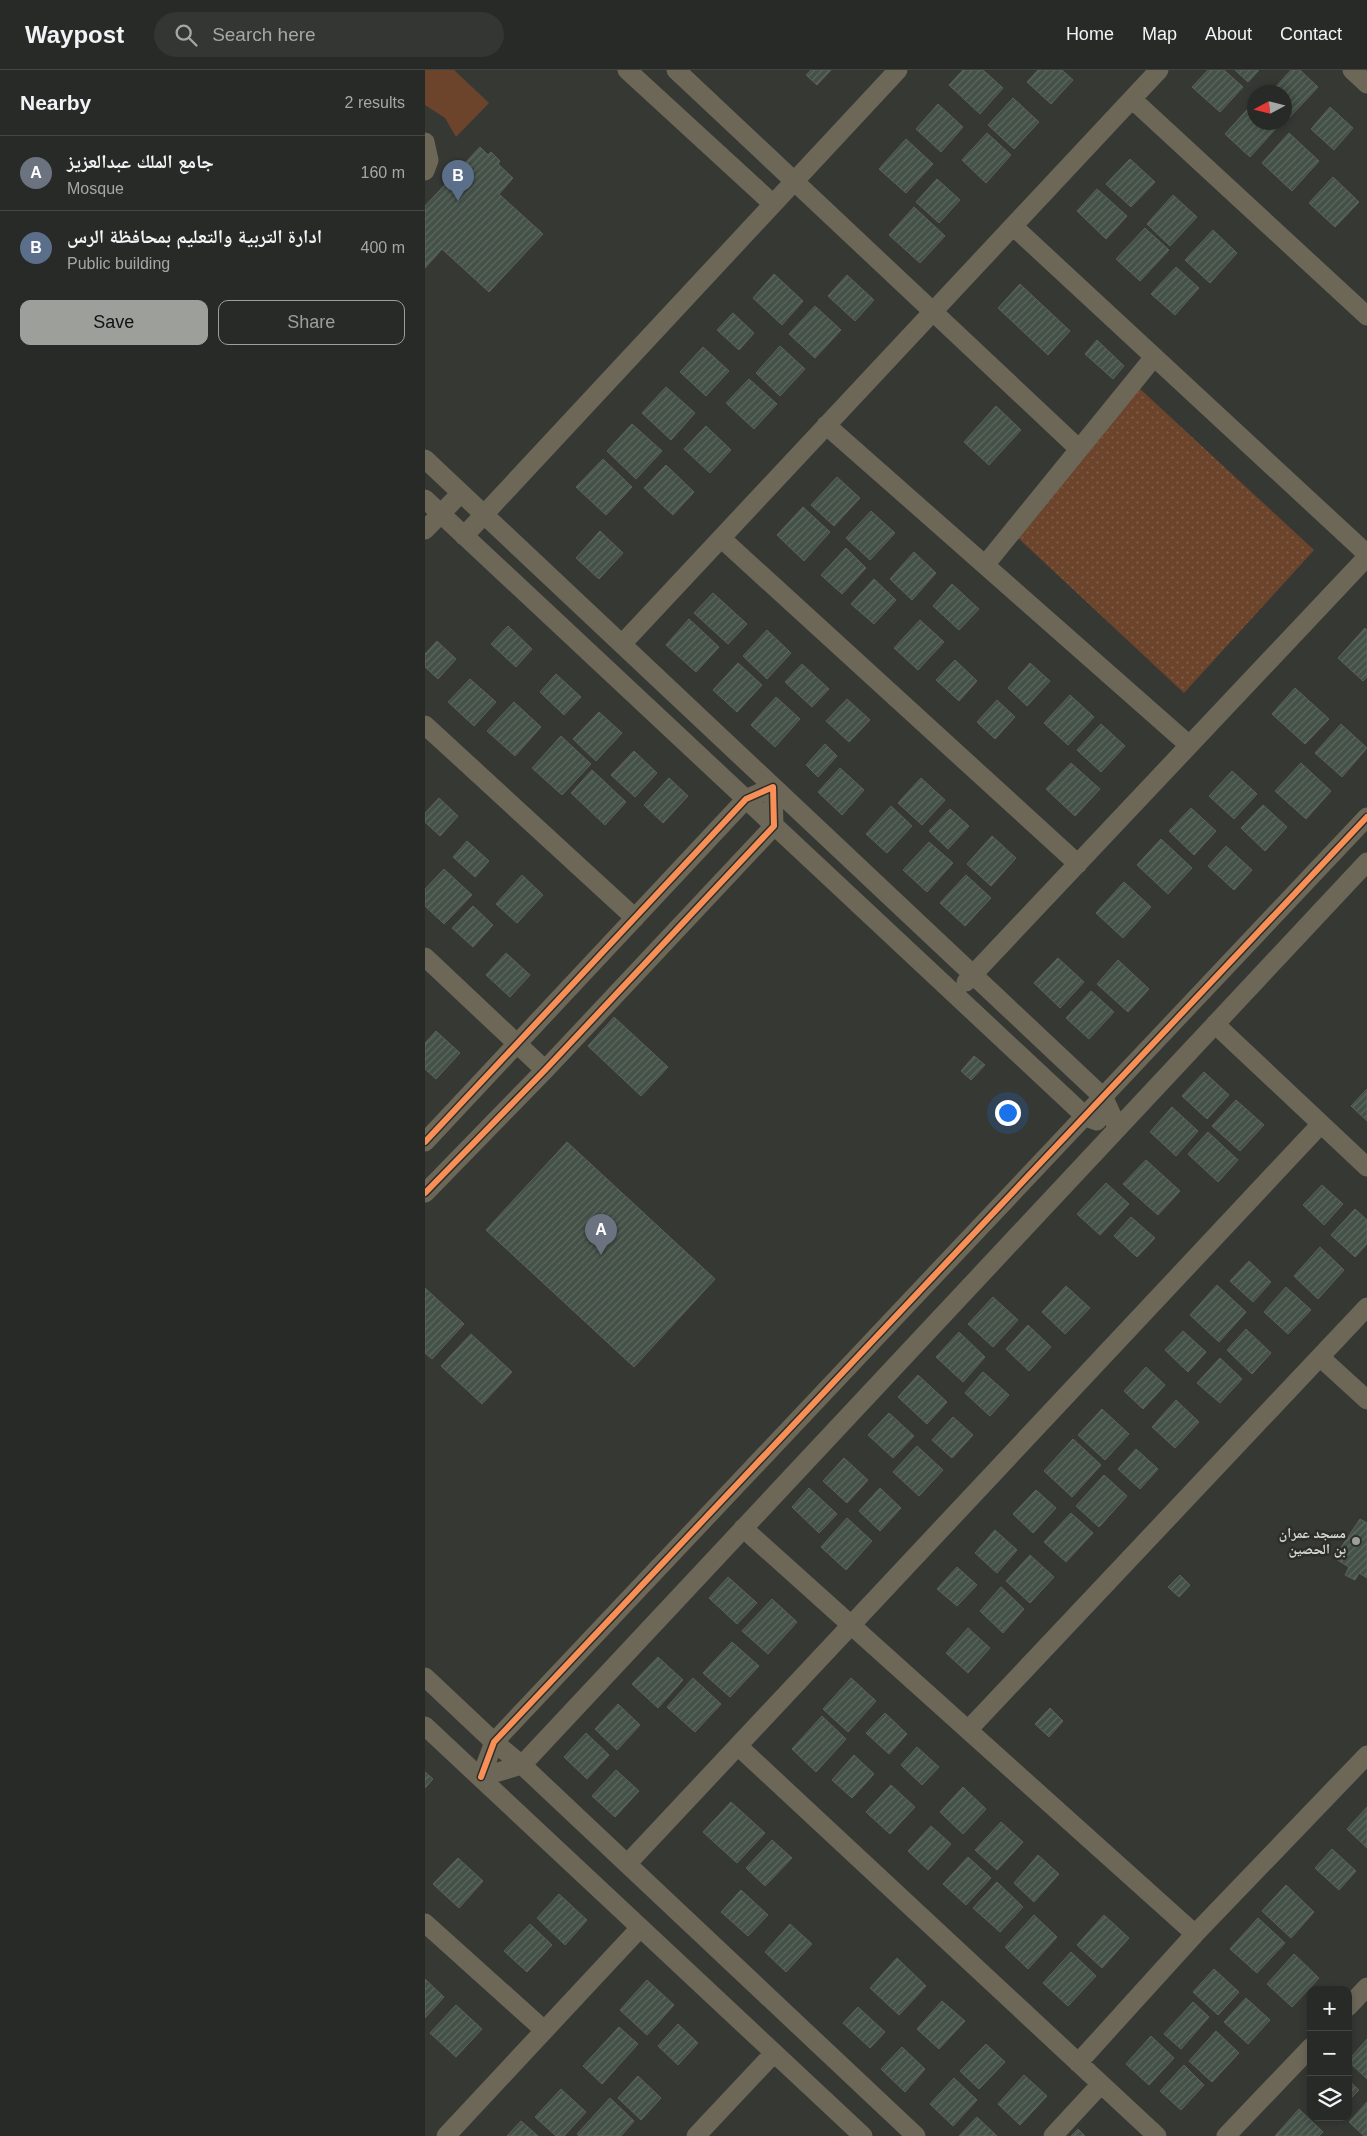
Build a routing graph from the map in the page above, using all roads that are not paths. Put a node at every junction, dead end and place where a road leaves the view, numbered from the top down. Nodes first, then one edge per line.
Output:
1 (627, 70) edge
2 (676, 70) edge
3 (898, 70) edge
4 (1159, 70) edge
5 (1352, 70) edge
6 (1367, 84) edge
7 (1132, 100) junction
8 (425, 142) edge
9 (425, 171) edge
10 (795, 181) junction
11 (773, 204) junction
12 (1013, 226) junction
13 (934, 311) junction
14 (1367, 316) edge
15 (1154, 357) junction
16 (826, 425) junction
17 (1079, 449) junction
18 (425, 459) edge
19 (461, 493) junction
20 (425, 499) edge
21 (441, 514) junction
22 (484, 514) junction
23 (425, 530) edge
24 (464, 536) junction
25 (721, 538) junction
26 (1367, 556) edge
27 (985, 565) junction
28 (622, 644) junction
29 (425, 725) edge
30 (1189, 745) junction
31 (773, 787) junction
32 (747, 800) junction
33 (1367, 817) edge
34 (774, 826) junction
35 (1367, 862) edge
36 (1077, 864) junction
37 (635, 918) junction
38 (425, 957) edge
39 (973, 975) junction
40 (955, 994) junction
41 (1215, 1024) junction
42 (518, 1044) junction
43 (545, 1070) junction
44 (1104, 1098) junction
45 (1086, 1117) junction
46 (1321, 1124) junction
47 (1117, 1127) junction
48 (425, 1142) edge
49 (1367, 1167) edge
50 (425, 1193) edge
51 (1367, 1307) edge
52 (1320, 1357) junction
53 (1367, 1400) edge
54 (743, 1528) junction
55 (851, 1625) junction
56 (425, 1677) edge
57 (425, 1726) edge
58 (968, 1730) junction
59 (494, 1742) junction
60 (738, 1746) junction
61 (1367, 1755) edge
62 (522, 1765) junction
63 (481, 1777) junction
64 (627, 1864) junction
65 (425, 1923) edge
66 (640, 1928) junction
67 (1195, 1934) junction
68 (1367, 1987) edge
69 (1352, 2003) edge
70 (544, 2030) junction
71 (1307, 2051) edge
72 (774, 2053) junction
73 (1078, 2062) junction
74 (1101, 2084) junction
75 (446, 2136) edge
76 (696, 2136) edge
77 (863, 2136) edge
78 (916, 2136) edge
79 (1053, 2136) edge
80 (1157, 2136) edge
81 (1226, 2136) edge

1 - 11 street
2 - 10 street
3 - 10 street
4 - 7 street
5 - 6 street
7 - 12 street
7 - 14 street
8 - 9 street
10 - 11 street
10 - 13 street
11 - 22 street
12 - 13 street
12 - 15 street
13 - 16 street
13 - 17 street
15 - 17 street
15 - 26 street
16 - 25 street
16 - 27 street
17 - 27 street
18 - 19 street
19 - 21 street
19 - 22 street
20 - 21 street
21 - 23 street
21 - 24 street
22 - 24 street
22 - 28 street
24 - 32 street
25 - 28 street
25 - 36 street
26 - 30 street
27 - 30 street
28 - 31 street
29 - 37 street
30 - 36 street
31 - 32 street
31 - 34 street
31 - 39 street
32 - 34 street
32 - 37 street
33 - 44 street
34 - 40 street
34 - 43 street
35 - 41 street
36 - 39 street
37 - 42 street
38 - 42 street
39 - 40 street
39 - 44 street
40 - 45 street
41 - 46 street
41 - 47 street
42 - 43 street
42 - 48 street
43 - 50 street
44 - 45 street
44 - 47 street
45 - 47 street
45 - 59 street
46 - 49 street
46 - 55 street
47 - 54 street
51 - 52 street
52 - 53 street
52 - 58 street
54 - 55 street
54 - 62 street
55 - 58 street
55 - 60 street
56 - 59 street
57 - 63 street
58 - 67 street
59 - 62 street
59 - 63 street
60 - 64 street
60 - 73 street
61 - 67 street
62 - 63 street
62 - 64 street
63 - 66 street
64 - 78 street
65 - 70 street
66 - 70 street
66 - 72 street
67 - 73 street
68 - 69 street
70 - 75 street
71 - 81 street
72 - 76 street
72 - 77 street
73 - 74 street
74 - 79 street
74 - 80 street

